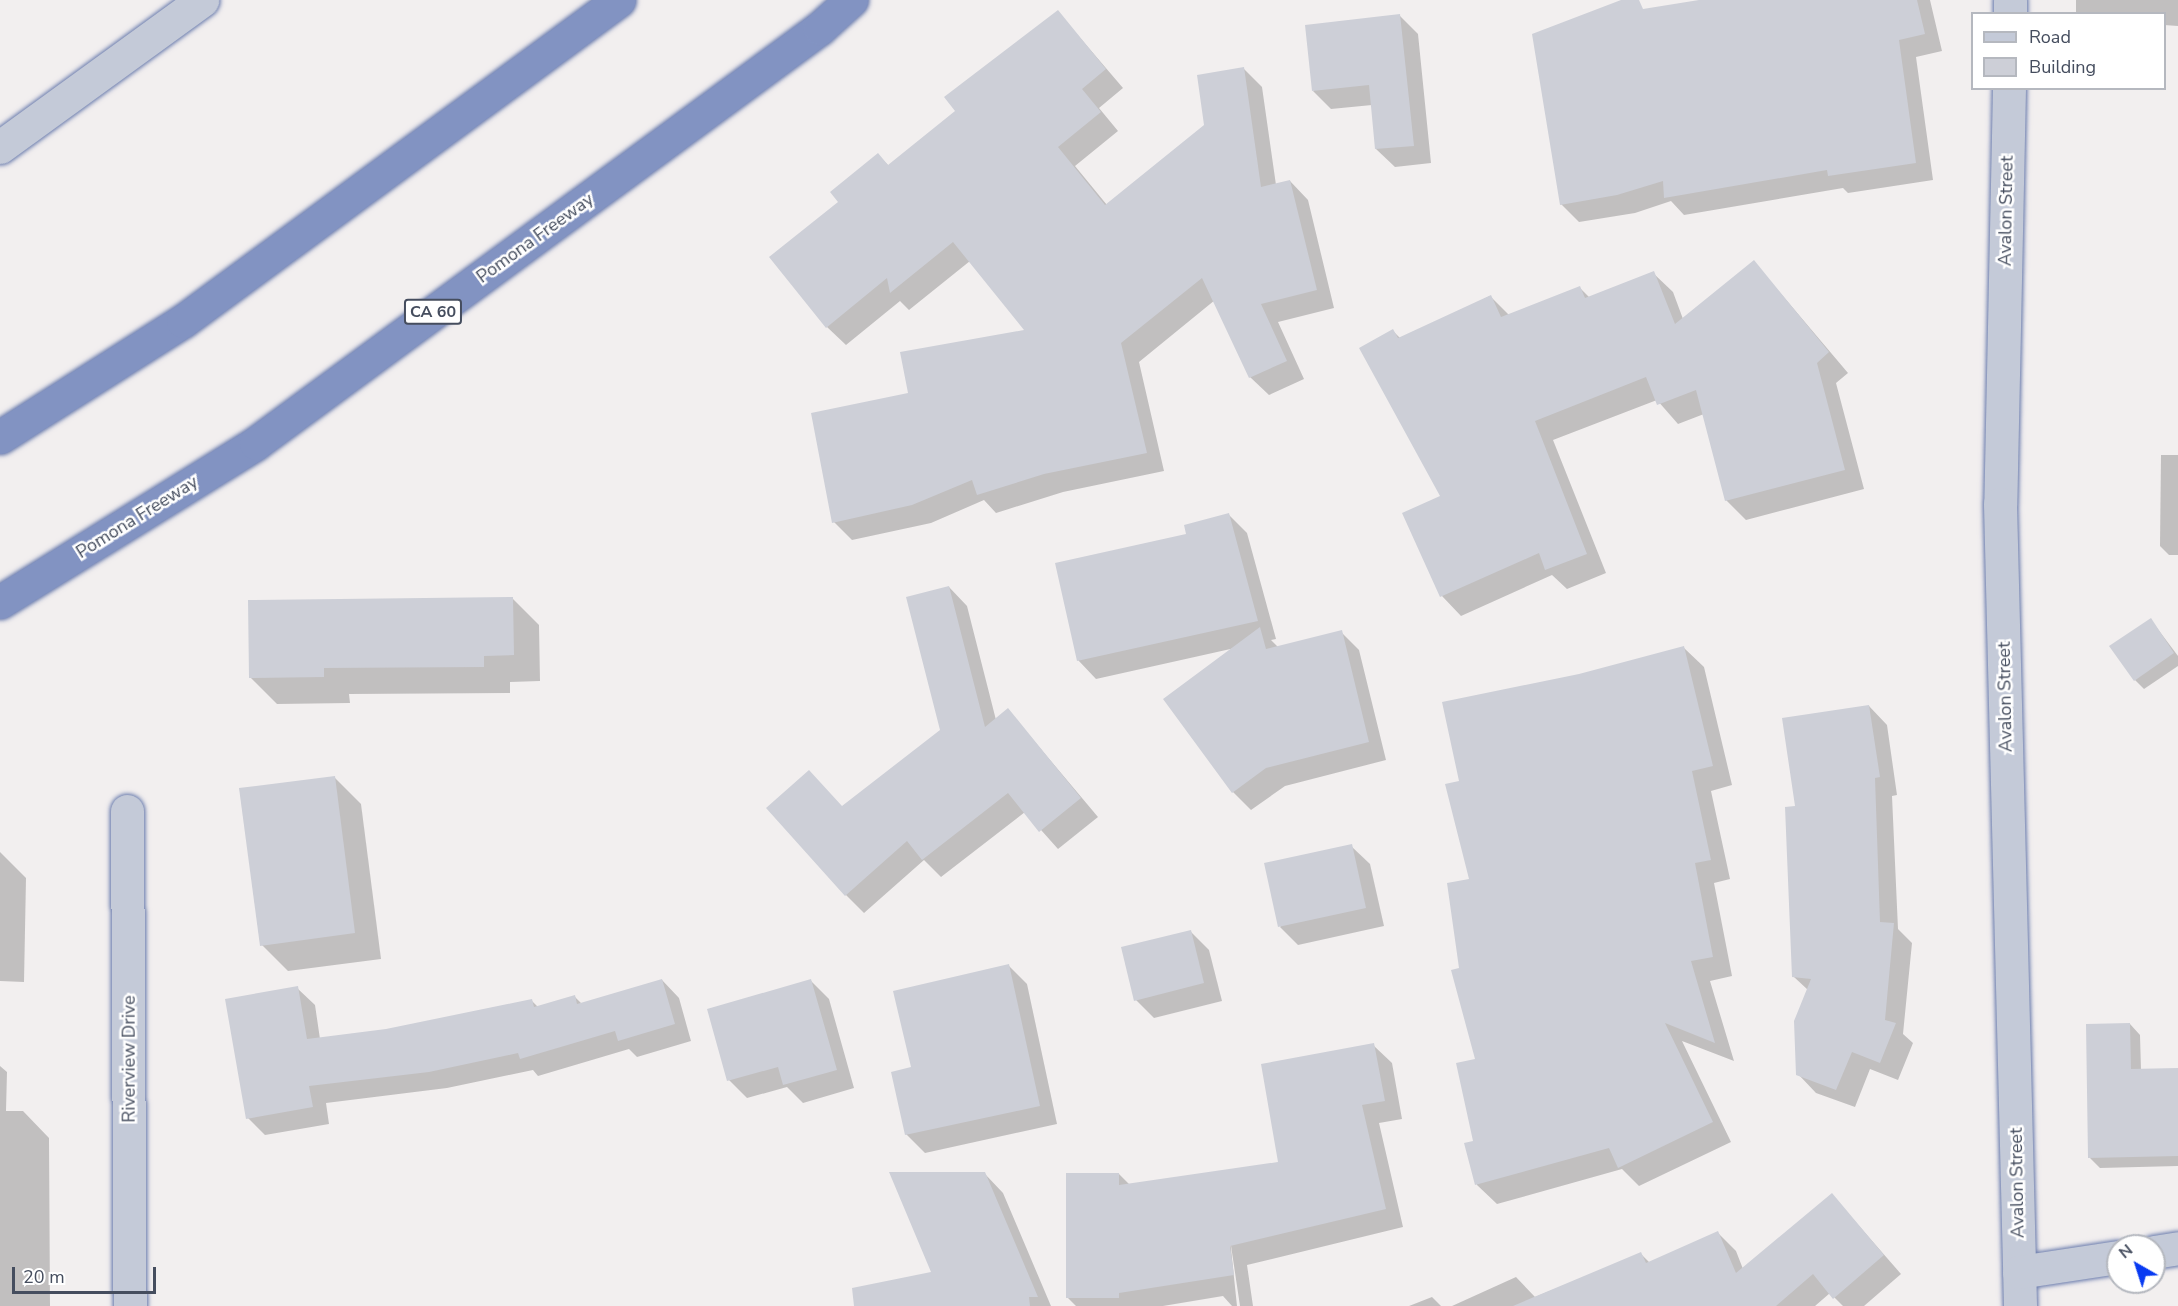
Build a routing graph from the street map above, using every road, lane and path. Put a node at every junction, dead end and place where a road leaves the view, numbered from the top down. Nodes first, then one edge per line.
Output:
1 (202, 0) edge
2 (619, 0) edge
3 (851, 0) edge
4 (2008, 90) edge
5 (0, 147) edge
6 (0, 437) edge
7 (0, 602) edge
8 (127, 811) dead end
9 (2106, 1259) edge
10 (2019, 1272) junction
11 (130, 1306) edge
12 (2020, 1306) edge

1 - 5 street
2 - 6 highway
3 - 7 highway, Pomona Freeway / CA 60
4 - 10 street, Avalon Street
8 - 11 street, Riverview Drive
9 - 10 street
10 - 12 street, Avalon Street

